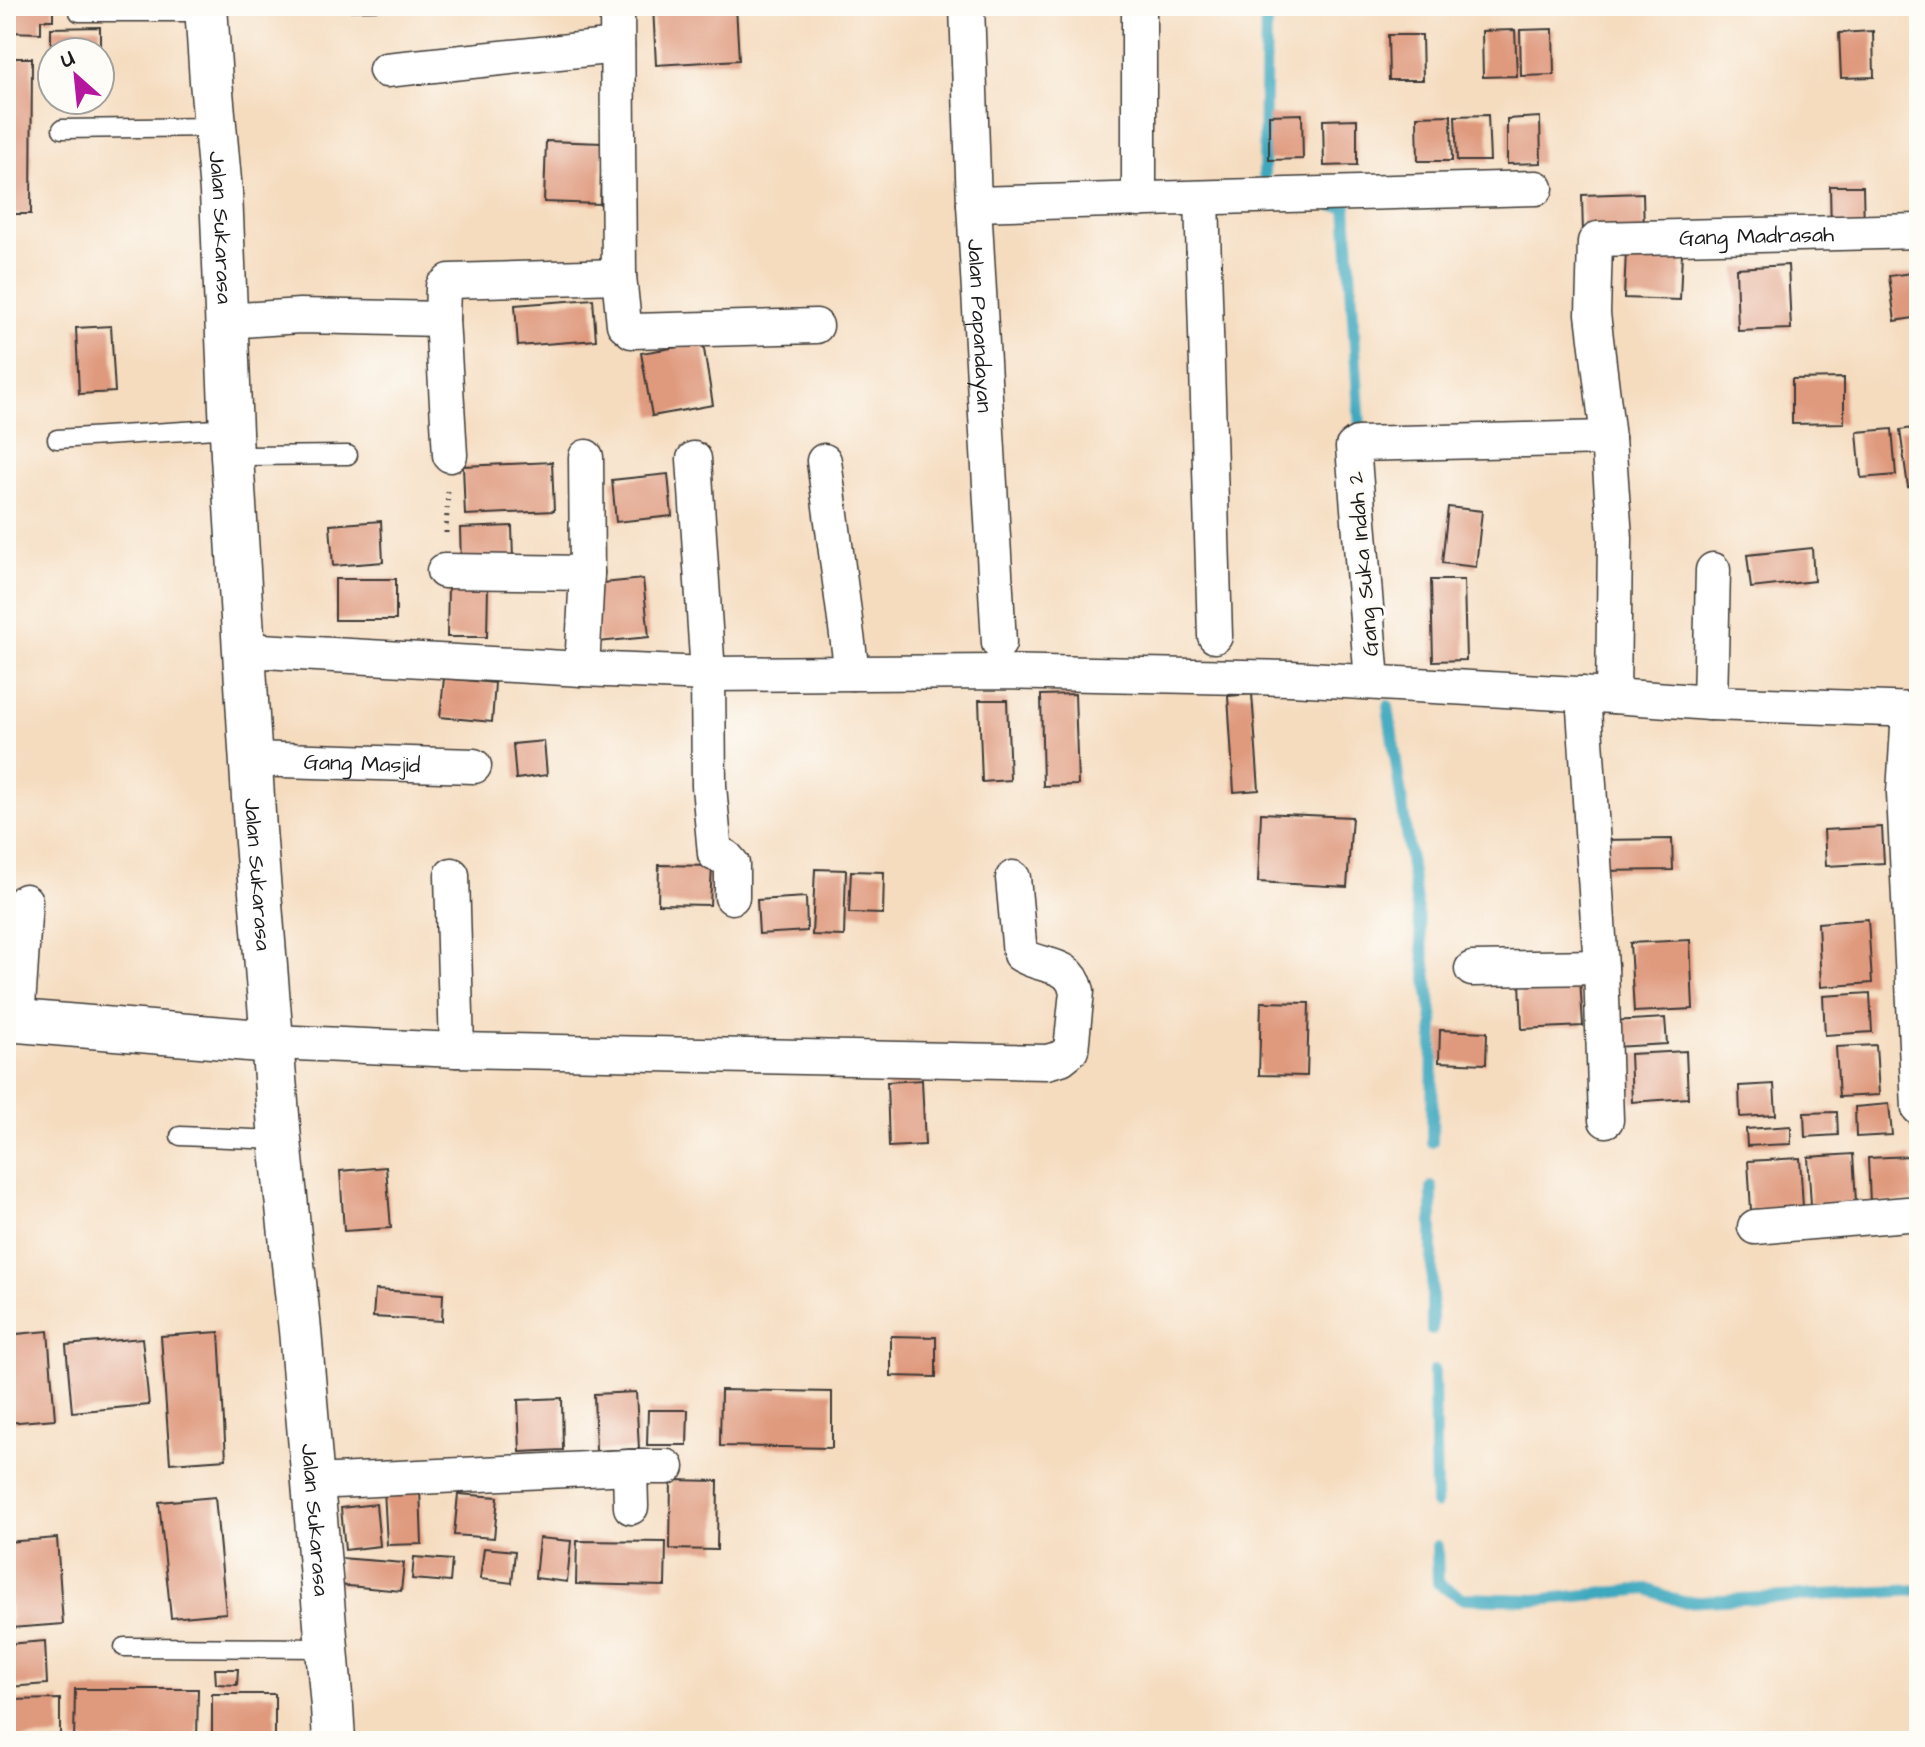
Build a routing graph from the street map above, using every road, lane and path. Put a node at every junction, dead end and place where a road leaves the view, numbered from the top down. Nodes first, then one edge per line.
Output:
1 (617, 6) edge
2 (967, 6) edge
3 (1139, 6) edge
4 (207, 9) edge
5 (79, 12) dead end
6 (617, 46) junction
7 (386, 70) dead end
8 (215, 127) junction
9 (62, 129) dead end
10 (1536, 188) dead end
11 (1202, 198) junction
12 (1139, 200) junction
13 (974, 204) junction
14 (1919, 231) edge
15 (619, 276) junction
16 (442, 319) junction
17 (226, 321) junction
18 (816, 326) dead end
19 (1608, 438) junction
20 (57, 439) dead end
21 (232, 442) junction
22 (348, 455) dead end
23 (450, 455) dead end
24 (586, 457) dead end
25 (694, 459) dead end
26 (824, 461) dead end
27 (1713, 570) dead end
28 (444, 571) dead end
29 (587, 573) junction
30 (1215, 636) dead end
31 (999, 643) dead end
32 (244, 650) junction
33 (582, 669) junction
34 (852, 673) junction
35 (708, 674) junction
36 (1372, 681) junction
37 (1598, 695) junction
38 (1710, 703) junction
39 (1914, 710) edge
40 (250, 759) junction
41 (474, 766) dead end
42 (452, 875) dead end
43 (1013, 878) dead end
44 (732, 897) dead end
45 (25, 901) dead end
46 (1601, 967) junction
47 (1472, 969) dead end
48 (12, 1020) edge
49 (273, 1042) junction
50 (457, 1050) junction
51 (1919, 1108) edge
52 (1606, 1120) dead end
53 (180, 1136) dead end
54 (280, 1140) junction
55 (1919, 1213) edge
56 (1755, 1227) dead end
57 (630, 1467) junction
58 (667, 1467) dead end
59 (313, 1482) junction
60 (631, 1507) dead end
61 (124, 1647) dead end
62 (327, 1648) junction
63 (334, 1741) edge

1 - 6 street
2 - 13 street, Jalan Papandayan
3 - 12 street
4 - 5 lane
4 - 8 street, Jalan Sukarasa
6 - 7 street
6 - 15 street
8 - 9 lane
8 - 17 street, Jalan Sukarasa
10 - 11 street
11 - 12 street
11 - 30 street
12 - 13 street
13 - 31 street, Jalan Papandayan
14 - 19 street, Gang Madrasah
15 - 16 street
15 - 18 street
16 - 17 street
16 - 23 street
17 - 21 street, Jalan Sukarasa
19 - 36 street, Gang Suka Indah 2
19 - 37 street
20 - 21 lane
21 - 22 lane
21 - 32 street, Jalan Sukarasa
24 - 29 street
25 - 35 street
26 - 34 street
27 - 38 street
28 - 29 street
29 - 33 street
32 - 33 street
32 - 40 street, Jalan Sukarasa
33 - 35 street
34 - 35 street
34 - 36 street
35 - 44 street
36 - 37 street
37 - 38 street
37 - 46 street
38 - 39 street
39 - 51 street
40 - 41 street, Gang Masjid
40 - 49 street, Jalan Sukarasa
42 - 50 street
43 - 50 street
45 - 48 street
46 - 47 street
46 - 52 street
48 - 49 street
49 - 50 street
49 - 54 street, Jalan Sukarasa
53 - 54 lane
54 - 59 street, Jalan Sukarasa
55 - 56 street
57 - 58 street
57 - 59 street
57 - 60 street
59 - 62 street, Jalan Sukarasa
61 - 62 lane
62 - 63 street, Jalan Sukarasa

